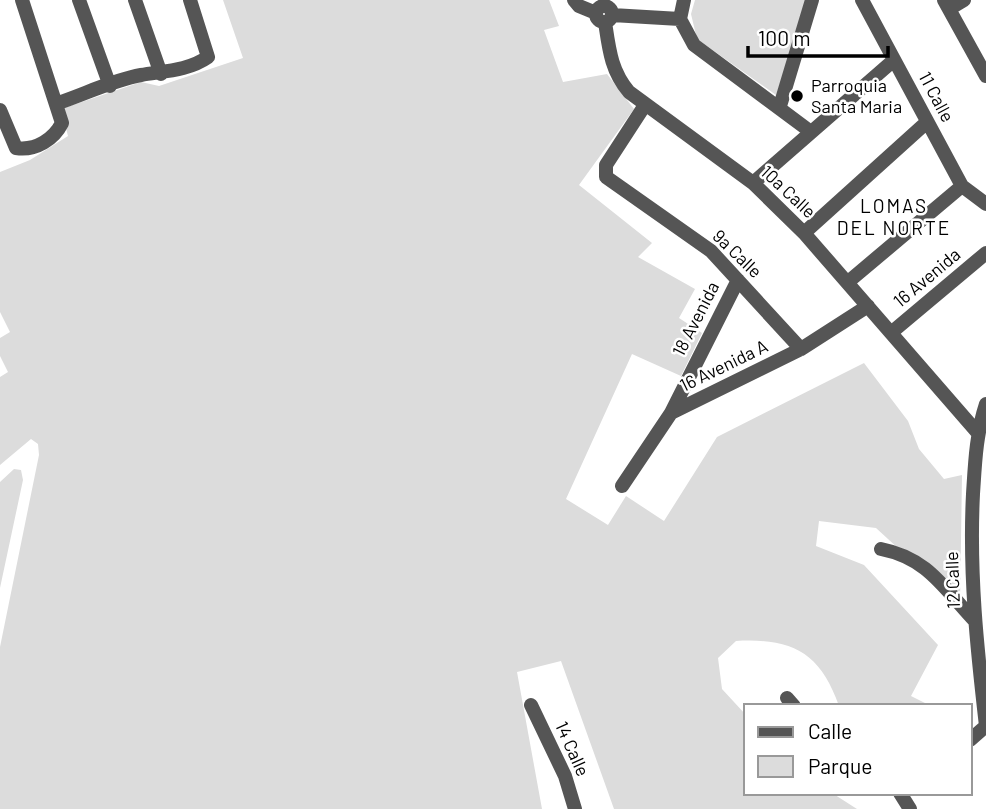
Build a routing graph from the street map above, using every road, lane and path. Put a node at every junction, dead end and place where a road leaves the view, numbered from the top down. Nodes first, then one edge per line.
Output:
1 (22, 0) edge
2 (79, 0) edge
3 (135, 0) edge
4 (190, 0) edge
5 (684, 0) edge
6 (812, 0) edge
7 (854, 0) edge
8 (863, 0) edge
9 (964, 0) edge
10 (577, 3) edge
11 (947, 5) edge
12 (604, 11) edge
13 (680, 19) junction
14 (894, 61) junction
15 (161, 74) junction
16 (986, 76) edge
17 (110, 86) junction
18 (58, 103) junction
19 (645, 105) junction
20 (780, 106) junction
21 (0, 110) edge
22 (927, 122) junction
23 (811, 132) junction
24 (753, 183) junction
25 (962, 186) junction
26 (986, 204) edge
27 (804, 233) junction
28 (986, 253) edge
29 (738, 280) junction
30 (848, 282) junction
31 (869, 306) junction
32 (892, 332) junction
33 (802, 349) junction
34 (986, 404) edge
35 (671, 413) junction
36 (977, 432) junction
37 (622, 486) dead end
38 (881, 549) dead end
39 (974, 620) junction
40 (531, 705) dead end
41 (986, 726) edge
42 (972, 738) edge
43 (575, 809) edge

1 - 18 street
2 - 17 street
3 - 15 street
4 - 15 street
5 - 13 street
6 - 20 street
7 - 8 street
8 - 14 street, 11 Calle
9 - 11 street
10 - 12 street
11 - 16 street
12 - 13 street
12 - 19 street, 10a Calle
13 - 20 street
14 - 22 street, 11 Calle
14 - 23 street
15 - 17 street
17 - 18 street
18 - 21 street
19 - 24 street, 10a Calle
19 - 29 street, 9a Calle
20 - 23 street
22 - 25 street, 11 Calle
22 - 27 street
23 - 24 street
24 - 27 street, 10a Calle
25 - 26 street, 11 Calle
25 - 30 street
27 - 30 street, 10a Calle
28 - 32 street, 16 Avenida
29 - 33 street, 9a Calle
29 - 35 street, 18 Avenida
30 - 31 street, 10a Calle
31 - 32 street, 10a Calle
31 - 33 street, 16 Avenida A
32 - 36 street, 10a Calle
33 - 35 street, 16 Avenida A
34 - 36 street, 12 Calle
35 - 37 street, 16 Avenida A
36 - 39 street, 12 Calle
38 - 39 street
39 - 41 street, 12 Calle
40 - 43 street, 14 Calle
41 - 42 street

